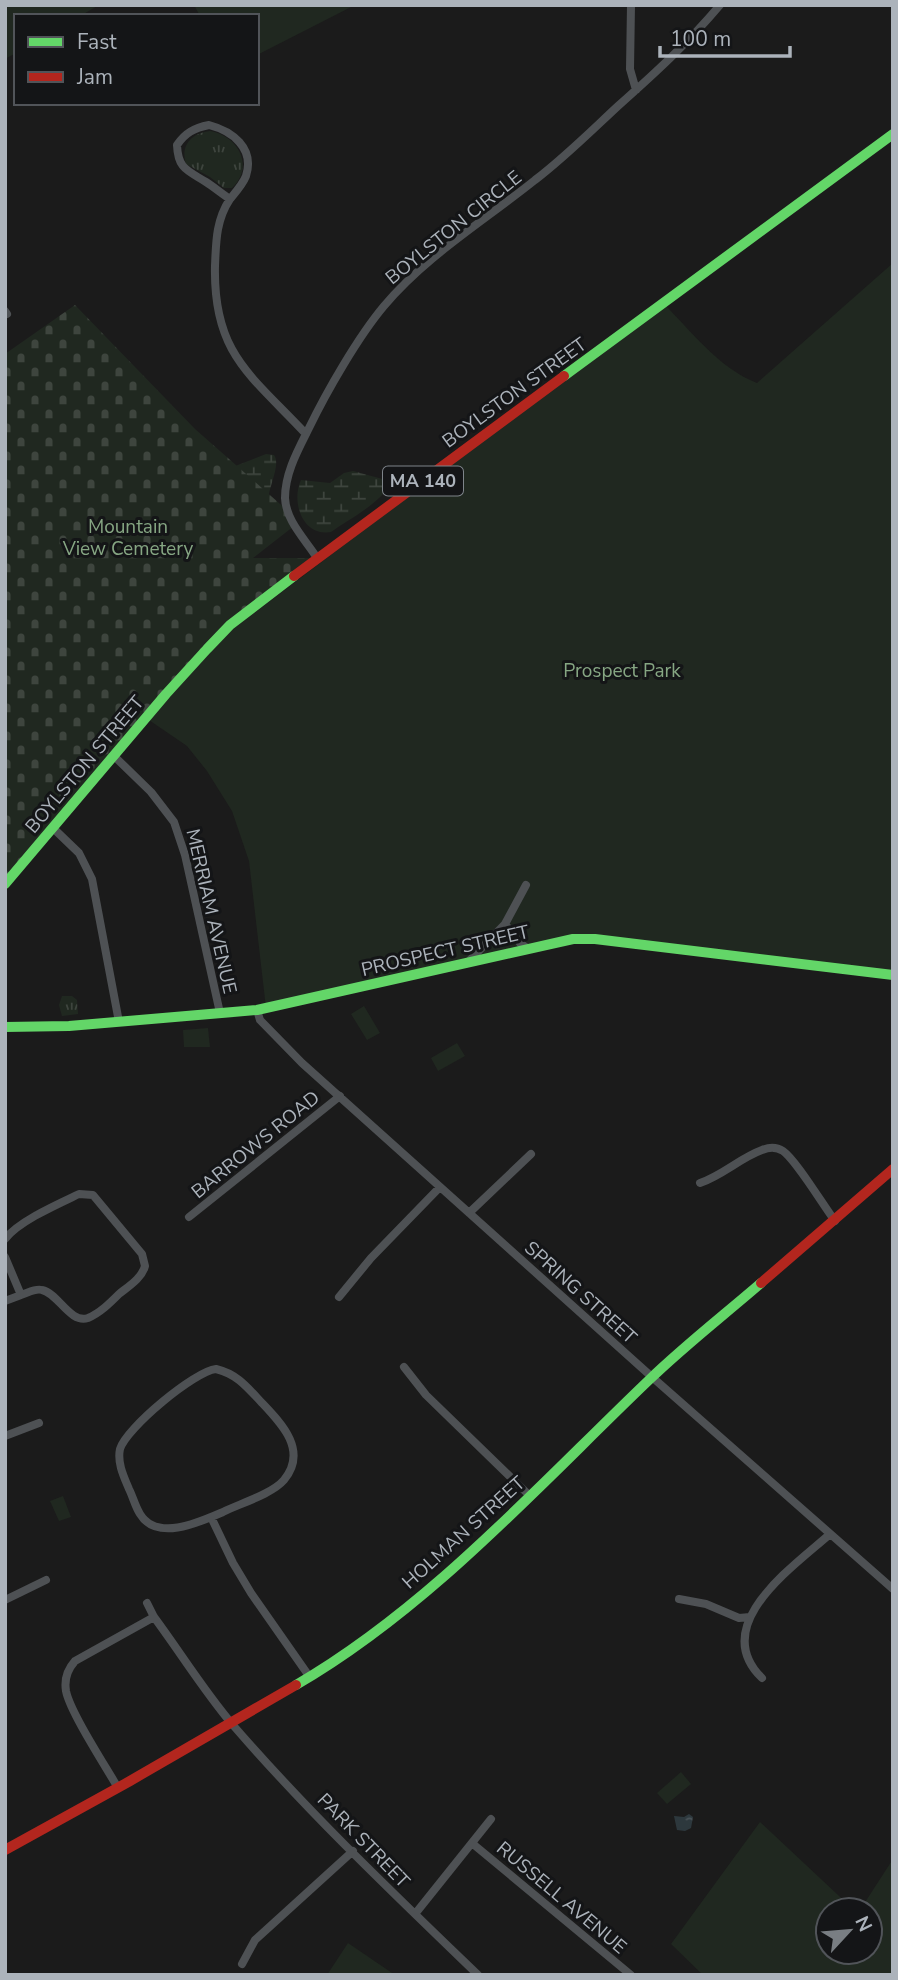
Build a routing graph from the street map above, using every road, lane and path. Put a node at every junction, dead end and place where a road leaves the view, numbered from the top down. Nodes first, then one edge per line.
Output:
1 (631, 5) edge
2 (720, 5) edge
3 (636, 90) junction
4 (893, 134) edge
5 (230, 199) junction
6 (306, 434) junction
7 (317, 558) junction
8 (114, 756) junction
9 (53, 828) junction
10 (5, 884) edge
11 (526, 885) dead end
12 (505, 924) junction
13 (527, 948) junction
14 (467, 963) junction
15 (893, 975) edge
16 (257, 1010) junction
17 (220, 1013) junction
18 (119, 1022) junction
19 (5, 1027) edge
20 (341, 1096) junction
21 (531, 1154) dead end
22 (893, 1169) edge
23 (700, 1183) dead end
24 (440, 1187) junction
25 (469, 1213) junction
26 (189, 1217) dead end
27 (835, 1220) junction
28 (5, 1239) edge
29 (5, 1257) edge
30 (21, 1295) junction
31 (339, 1297) dead end
32 (5, 1301) edge
33 (404, 1367) dead end
34 (652, 1377) junction
35 (39, 1423) dead end
36 (5, 1436) edge
37 (530, 1496) junction
38 (211, 1517) junction
39 (830, 1534) junction
40 (46, 1580) dead end
41 (893, 1589) edge
42 (5, 1600) edge
43 (679, 1600) dead end
44 (147, 1603) dead end
45 (155, 1617) junction
46 (750, 1617) junction
47 (309, 1676) junction
48 (762, 1678) dead end
49 (231, 1723) junction
50 (118, 1788) junction
51 (491, 1819) dead end
52 (473, 1844) junction
53 (5, 1850) edge
54 (353, 1851) junction
55 (415, 1914) junction
56 (242, 1964) dead end
57 (478, 1975) edge
58 (631, 1975) edge

1 - 3 street
2 - 3 street, BOYLSTON CIRCLE
3 - 6 street, BOYLSTON CIRCLE
4 - 7 street, BOYLSTON STREET / MA 140
5 - 5 street
5 - 6 street
6 - 7 street, BOYLSTON CIRCLE
7 - 8 street, BOYLSTON STREET / MA 140
8 - 9 street, BOYLSTON STREET / MA 140
8 - 17 street, MERRIAM AVENUE
9 - 10 street, BOYLSTON STREET / MA 140
9 - 18 street
11 - 12 street
12 - 13 street
12 - 14 street
13 - 14 street, PROSPECT STREET
13 - 15 street, PROSPECT STREET
14 - 16 street, PROSPECT STREET
16 - 17 street, PROSPECT STREET
16 - 20 street, SPRING STREET
17 - 18 street, PROSPECT STREET
18 - 19 street, PROSPECT STREET
20 - 24 street, SPRING STREET
20 - 26 street, BARROWS ROAD
21 - 25 street
22 - 27 street, HOLMAN STREET
23 - 27 street
24 - 25 street, SPRING STREET
24 - 31 street
25 - 34 street, SPRING STREET
27 - 34 street, HOLMAN STREET
28 - 30 street
29 - 30 street
30 - 32 street
33 - 37 street
34 - 37 street, HOLMAN STREET
34 - 39 street, SPRING STREET
35 - 36 street
37 - 47 street, HOLMAN STREET
38 - 38 street
38 - 47 street
39 - 41 street, SPRING STREET
39 - 46 street
40 - 42 street
43 - 46 street
44 - 45 street, PARK STREET
45 - 49 street, PARK STREET
45 - 50 street
46 - 48 street
47 - 49 street, HOLMAN STREET
49 - 50 street, HOLMAN STREET
49 - 54 street, PARK STREET
50 - 53 street, HOLMAN STREET
51 - 52 street
52 - 55 street
52 - 58 street, RUSSELL AVENUE
54 - 55 street, PARK STREET
54 - 56 street
55 - 57 street, PARK STREET

